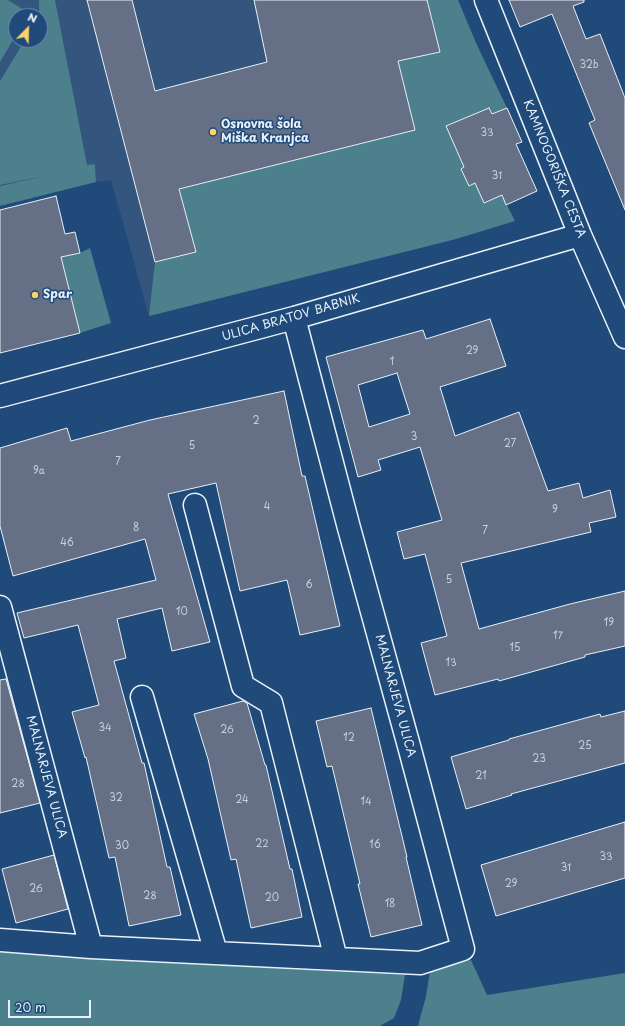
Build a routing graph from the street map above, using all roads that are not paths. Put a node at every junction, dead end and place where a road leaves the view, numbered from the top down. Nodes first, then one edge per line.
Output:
1 (486, 0) edge
2 (580, 235) junction
3 (294, 318) junction
4 (625, 337) edge
5 (0, 396) edge
6 (195, 504) dead end
7 (0, 607) edge
8 (142, 698) dead end
9 (0, 940) edge
10 (92, 947) junction
11 (216, 953) junction
12 (336, 958) junction

1 - 2 street, KAMNOGORIŠKA CESTA
2 - 3 street, ULICA BRATOV BABNIK
2 - 4 street, KAMNOGORIŠKA CESTA
3 - 5 street, ULICA BRATOV BABNIK
3 - 12 street, MALNARJEVA ULICA
6 - 12 street
7 - 10 street, MALNARJEVA ULICA
8 - 11 street
9 - 10 street, MALNARJEVA ULICA
10 - 11 street, MALNARJEVA ULICA
11 - 12 street, MALNARJEVA ULICA

